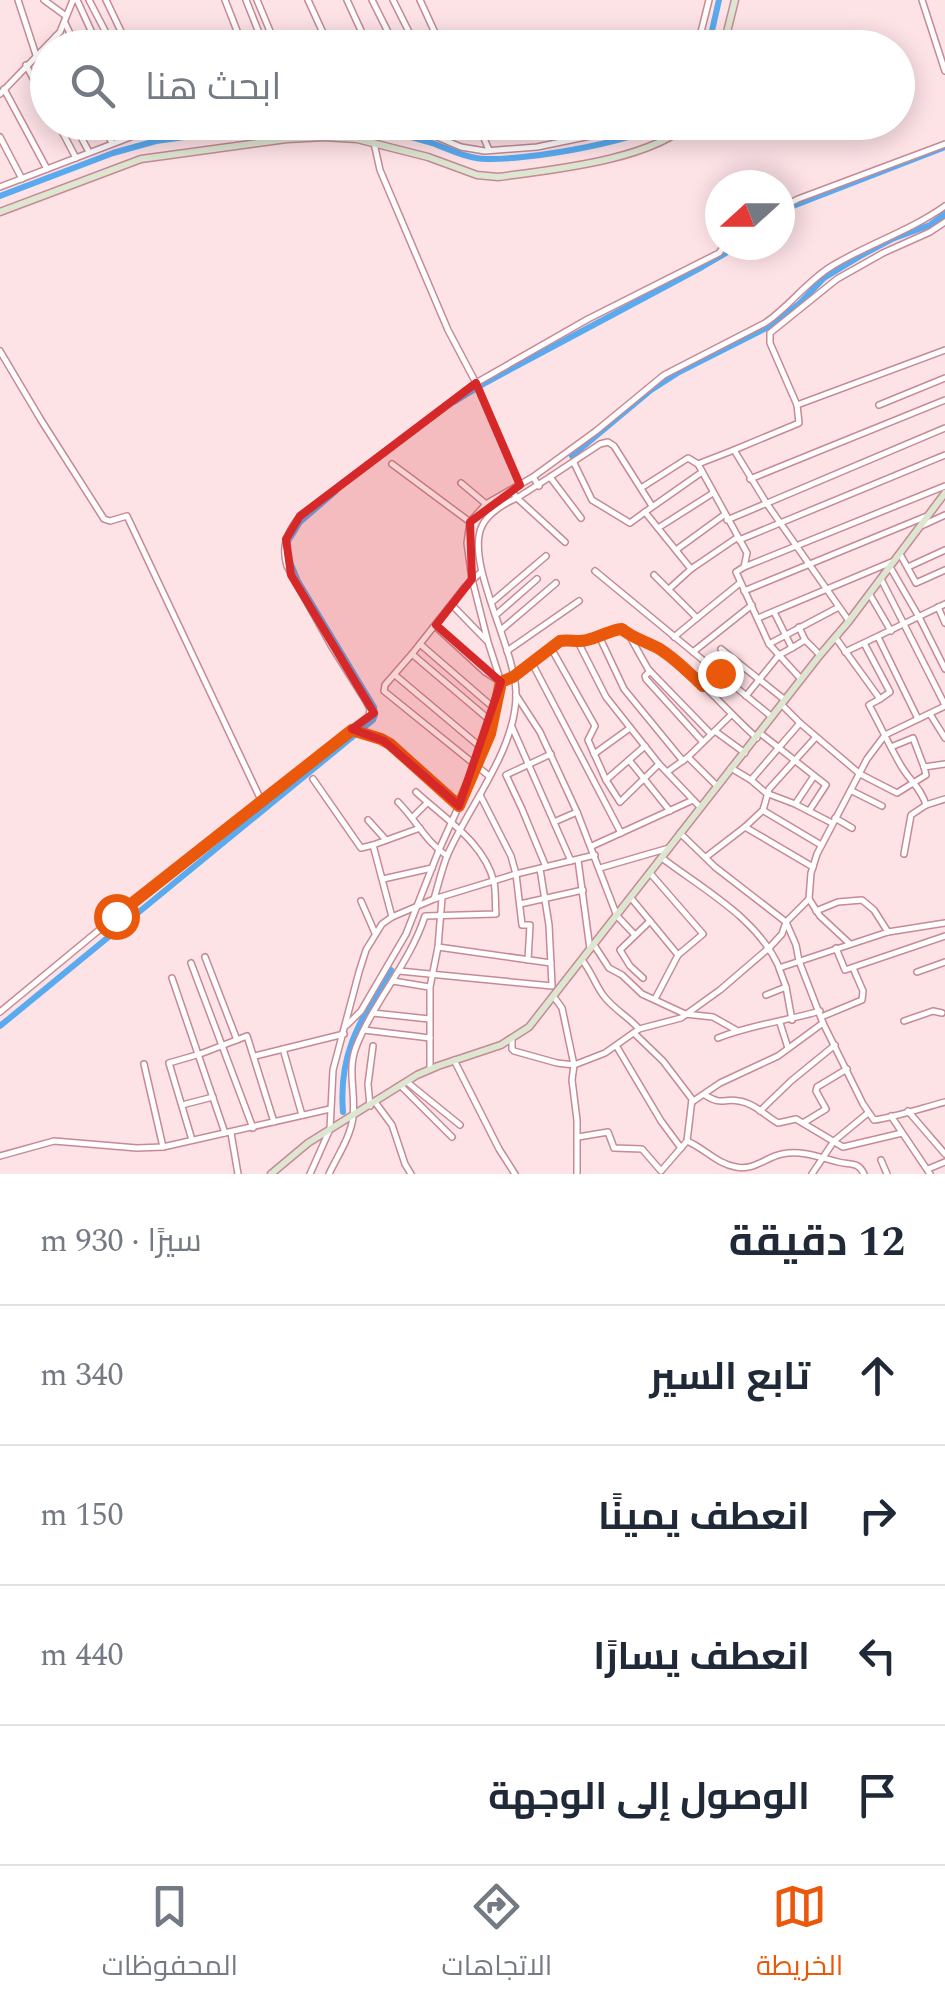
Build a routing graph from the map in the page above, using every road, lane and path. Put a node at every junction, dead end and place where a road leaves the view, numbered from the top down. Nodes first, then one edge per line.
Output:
1 (18, 0) edge
2 (44, 0) edge
3 (75, 0) edge
4 (89, 0) edge
5 (106, 0) edge
6 (224, 0) edge
7 (246, 0) edge
8 (257, 0) edge
9 (308, 0) edge
10 (347, 0) edge
11 (372, 0) edge
12 (393, 0) edge
13 (420, 0) edge
14 (709, 0) edge
15 (736, 0) edge
16 (922, 0) edge
17 (66, 20) junction
18 (60, 30) edge
19 (70, 30) edge
20 (90, 30) edge
21 (105, 30) edge
22 (120, 30) edge
23 (237, 30) edge
24 (258, 30) edge
25 (270, 30) edge
26 (322, 30) edge
27 (361, 30) edge
28 (387, 30) edge
29 (408, 30) edge
30 (434, 30) edge
31 (702, 30) edge
32 (728, 30) edge
33 (30, 37) edge
34 (30, 61) edge
35 (26, 65) junction
36 (30, 72) edge
37 (945, 72) edge
38 (2, 92) edge
39 (0, 136) edge
40 (30, 139) edge
41 (31, 140) edge
42 (66, 140) edge
43 (83, 140) edge
44 (110, 140) edge
45 (121, 140) edge
46 (279, 140) edge
47 (366, 140) edge
48 (447, 140) edge
49 (485, 140) edge
50 (565, 140) edge
51 (667, 140) edge
52 (112, 144) junction
53 (374, 144) junction
54 (945, 144) edge
55 (489, 150) junction
56 (90, 152) junction
57 (76, 158) junction
58 (48, 169) junction
59 (22, 179) junction
60 (0, 188) edge
61 (795, 200) edge
62 (945, 206) edge
63 (0, 212) edge
64 (945, 222) edge
65 (705, 260) edge
66 (945, 350) edge
67 (0, 351) edge
68 (945, 378) edge
69 (477, 386) junction
70 (945, 400) edge
71 (797, 404) junction
72 (879, 405) dead end
73 (945, 428) edge
74 (734, 450) junction
75 (945, 455) edge
76 (574, 463) junction
77 (392, 464) dead end
78 (698, 464) junction
79 (702, 472) junction
80 (534, 477) junction
81 (550, 477) junction
82 (750, 479) junction
83 (461, 483) dead end
84 (520, 485) junction
85 (539, 486) junction
86 (641, 488) junction
87 (511, 490) junction
88 (945, 492) edge
89 (713, 493) junction
90 (517, 498) junction
91 (486, 504) junction
92 (767, 504) junction
93 (652, 506) junction
94 (645, 512) junction
95 (945, 515) edge
96 (928, 516) junction
97 (726, 517) junction
98 (581, 518) dead end
99 (470, 522) junction
100 (780, 523) junction
101 (921, 526) junction
102 (658, 528) junction
103 (738, 539) junction
104 (565, 542) dead end
105 (797, 546) junction
106 (676, 550) junction
107 (945, 550) edge
108 (546, 556) dead end
109 (895, 561) junction
110 (810, 565) junction
111 (744, 567) junction
112 (908, 568) junction
113 (692, 569) junction
114 (945, 570) edge
115 (481, 572) junction
116 (595, 572) dead end
117 (654, 575) dead end
118 (881, 578) junction
119 (472, 579) junction
120 (537, 579) dead end
121 (556, 583) dead end
122 (740, 583) junction
123 (670, 589) junction
124 (826, 589) junction
125 (744, 590) junction
126 (869, 594) junction
127 (579, 600) dead end
128 (492, 602) junction
129 (452, 604) junction
130 (945, 604) edge
131 (752, 605) junction
132 (838, 608) junction
133 (938, 608) junction
134 (774, 612) junction
135 (496, 614) junction
136 (920, 616) junction
137 (697, 618) junction
138 (758, 618) junction
139 (849, 621) junction
140 (906, 623) junction
141 (945, 623) edge
142 (435, 626) junction
143 (800, 627) junction
144 (501, 630) junction
145 (891, 631) junction
146 (628, 635) junction
147 (784, 635) junction
148 (599, 636) junction
149 (674, 637) junction
150 (836, 637) junction
151 (878, 637) junction
152 (805, 640) junction
153 (488, 642) junction
154 (578, 642) junction
155 (864, 643) junction
156 (420, 644) junction
157 (769, 644) junction
158 (551, 648) junction
159 (792, 648) junction
160 (720, 649) dead end
161 (507, 652) junction
162 (693, 652) junction
163 (845, 652) junction
164 (412, 654) junction
165 (778, 655) junction
166 (820, 655) junction
167 (532, 663) junction
168 (945, 669) edge
169 (650, 671) junction
170 (720, 673) junction
171 (394, 674) junction
172 (513, 677) junction
173 (761, 679) junction
174 (801, 679) junction
175 (501, 682) junction
176 (703, 686) junction
177 (516, 694) junction
178 (746, 696) junction
179 (880, 699) junction
180 (783, 702) junction
181 (945, 705) edge
182 (496, 710) junction
183 (930, 714) junction
184 (730, 715) junction
185 (772, 717) junction
186 (918, 719) junction
187 (493, 723) junction
188 (800, 723) junction
189 (511, 724) junction
190 (630, 728) junction
191 (352, 730) junction
192 (713, 732) junction
193 (759, 735) junction
194 (885, 735) junction
195 (816, 737) junction
196 (945, 738) edge
197 (702, 742) junction
198 (645, 746) junction
199 (778, 746) junction
200 (891, 747) junction
201 (484, 750) junction
202 (745, 753) junction
203 (551, 754) junction
204 (594, 754) junction
205 (686, 759) junction
206 (498, 760) junction
207 (629, 760) junction
208 (794, 761) junction
209 (530, 764) junction
210 (659, 764) junction
211 (945, 764) edge
212 (476, 767) junction
213 (924, 767) junction
214 (731, 768) junction
215 (667, 772) junction
216 (860, 774) junction
217 (506, 775) junction
218 (489, 776) junction
219 (814, 776) junction
220 (645, 778) junction
221 (313, 780) dead end
222 (606, 780) junction
223 (751, 780) junction
224 (911, 782) junction
225 (717, 786) junction
226 (852, 791) junction
227 (416, 792) dead end
228 (766, 793) junction
229 (480, 796) junction
230 (945, 799) edge
231 (262, 800) junction
232 (692, 800) junction
233 (398, 802) dead end
234 (427, 803) junction
235 (795, 804) junction
236 (459, 806) junction
237 (882, 806) dead end
238 (926, 806) junction
239 (700, 807) junction
240 (670, 810) junction
241 (762, 810) junction
242 (577, 812) junction
243 (809, 812) junction
244 (413, 817) junction
245 (368, 820) dead end
246 (834, 821) junction
247 (554, 822) junction
248 (451, 823) junction
249 (745, 827) junction
250 (420, 828) junction
251 (852, 828) dead end
252 (461, 831) junction
253 (621, 833) junction
254 (680, 834) junction
255 (386, 840) junction
256 (373, 845) junction
257 (821, 845) junction
258 (592, 846) junction
259 (669, 848) junction
260 (439, 850) junction
261 (904, 854) dead end
262 (595, 855) junction
263 (447, 856) junction
264 (706, 857) junction
265 (662, 858) junction
266 (575, 861) junction
267 (432, 868) junction
268 (543, 868) junction
269 (600, 868) junction
270 (813, 868) junction
271 (650, 873) junction
272 (516, 874) junction
273 (383, 880) junction
274 (494, 882) junction
275 (582, 890) junction
276 (442, 897) junction
277 (630, 898) junction
278 (810, 899) junction
279 (431, 900) junction
280 (545, 900) junction
281 (361, 901) dead end
282 (520, 904) junction
283 (416, 906) junction
284 (816, 911) junction
285 (442, 915) junction
286 (392, 916) junction
287 (425, 916) junction
288 (617, 916) junction
289 (650, 921) junction
290 (786, 922) junction
291 (945, 923) edge
292 (888, 932) junction
293 (374, 933) junction
294 (635, 935) junction
295 (945, 936) edge
296 (849, 943) junction
297 (438, 947) junction
298 (592, 947) junction
299 (770, 948) junction
300 (836, 948) junction
301 (678, 955) junction
302 (206, 957) dead end
303 (528, 960) junction
304 (582, 960) junction
305 (800, 961) junction
306 (390, 962) junction
307 (945, 962) edge
308 (191, 963) dead end
309 (551, 963) junction
310 (630, 966) junction
311 (779, 968) junction
312 (852, 968) junction
313 (400, 969) junction
314 (917, 972) dead end
315 (432, 974) junction
316 (622, 975) junction
317 (172, 978) dead end
318 (644, 978) dead end
319 (392, 982) junction
320 (552, 986) junction
321 (430, 987) junction
322 (786, 987) junction
323 (766, 996) dead end
324 (553, 998) junction
325 (655, 999) junction
326 (0, 1012) edge
327 (373, 1013) junction
328 (944, 1013) edge
329 (685, 1014) junction
330 (821, 1017) junction
331 (429, 1019) junction
332 (792, 1020) junction
333 (780, 1022) junction
334 (904, 1022) dead end
335 (347, 1025) junction
336 (363, 1030) junction
337 (736, 1030) junction
338 (637, 1032) junction
339 (344, 1034) junction
340 (430, 1038) junction
341 (718, 1038) dead end
342 (236, 1040) junction
343 (512, 1040) junction
344 (222, 1044) junction
345 (835, 1044) junction
346 (372, 1046) dead end
347 (616, 1046) junction
348 (282, 1049) junction
349 (788, 1049) junction
350 (200, 1054) junction
351 (255, 1056) junction
352 (454, 1060) junction
353 (144, 1064) dead end
354 (574, 1064) junction
355 (430, 1069) junction
356 (847, 1069) junction
357 (403, 1084) junction
358 (705, 1095) junction
359 (213, 1097) junction
360 (692, 1102) junction
361 (945, 1102) edge
362 (373, 1104) junction
363 (182, 1105) junction
364 (330, 1109) junction
365 (760, 1110) junction
366 (908, 1112) junction
367 (868, 1113) junction
368 (302, 1116) junction
369 (354, 1116) junction
370 (890, 1116) junction
371 (274, 1122) junction
372 (803, 1123) junction
373 (460, 1125) dead end
374 (253, 1128) junction
375 (330, 1129) junction
376 (228, 1132) junction
377 (902, 1133) junction
378 (452, 1137) dead end
379 (578, 1137) junction
380 (192, 1140) junction
381 (687, 1142) junction
382 (834, 1142) junction
383 (164, 1147) junction
384 (681, 1148) junction
385 (0, 1154) edge
386 (945, 1154) edge
387 (824, 1157) junction
388 (881, 1160) dead end
389 (945, 1162) edge
390 (846, 1164) junction
391 (929, 1171) edge
392 (238, 1174) edge
393 (271, 1174) edge
394 (310, 1174) edge
395 (329, 1174) edge
396 (411, 1174) edge
397 (515, 1174) edge
398 (578, 1174) edge
399 (812, 1174) edge
400 (850, 1174) edge
401 (864, 1174) edge
402 (887, 1174) edge

1 - 33 street
2 - 17 street
3 - 17 street
3 - 20 street
4 - 21 street
5 - 22 street
6 - 23 street
7 - 24 street
8 - 25 street
9 - 26 street
10 - 27 street
11 - 28 street
12 - 29 street
13 - 30 street
14 - 31 street
15 - 32 main road
16 - 37 street
17 - 18 street
17 - 19 street
34 - 35 street
35 - 36 street
35 - 38 street
38 - 40 street
39 - 59 street
41 - 58 street
42 - 57 street
43 - 56 street
44 - 52 street
45 - 52 street
46 - 63 main road
47 - 53 main road
48 - 55 street
49 - 55 street
50 - 55 street
51 - 53 main road
52 - 56 street
53 - 69 street
54 - 61 street
56 - 57 street
57 - 58 street
58 - 59 street
59 - 60 street
62 - 80 street
64 - 71 street
65 - 69 street
66 - 71 street
67 - 231 street
68 - 72 street
69 - 84 street
69 - 191 street
70 - 82 street
71 - 74 street
73 - 92 street
74 - 78 street
74 - 82 street
75 - 100 street
76 - 81 street
76 - 86 street
76 - 94 street
77 - 99 street
78 - 79 street
78 - 86 street
79 - 89 street
79 - 93 street
80 - 84 street
80 - 85 street
81 - 85 street
81 - 98 street
82 - 92 street
83 - 91 street
84 - 87 street
85 - 90 street
86 - 93 street
87 - 90 street
87 - 91 street
88 - 96 main road
88 - 105 street
89 - 97 street
89 - 102 street
90 - 104 street
90 - 115 street
91 - 99 street
92 - 97 street
92 - 100 street
93 - 94 street
94 - 102 street
95 - 101 street
96 - 101 main road
96 - 110 street
97 - 103 street
97 - 106 street
99 - 119 street
100 - 103 street
100 - 105 street
101 - 109 main road
102 - 106 street
103 - 111 street
103 - 113 street
105 - 110 street
105 - 111 street
106 - 113 street
107 - 112 street
108 - 128 street
109 - 112 street
109 - 118 main road
109 - 124 street
109 - 136 street
110 - 124 street
110 - 125 street
111 - 122 street
112 - 114 street
113 - 123 street
115 - 119 street
115 - 128 street
116 - 149 street
117 - 123 street
118 - 126 main road
118 - 140 street
119 - 129 street
119 - 153 street
120 - 135 street
121 - 144 street
122 - 125 street
122 - 137 street
123 - 137 street
124 - 132 street
124 - 134 street
125 - 131 street
126 - 139 main road
126 - 145 street
127 - 161 street
128 - 135 street
129 - 142 street
129 - 153 street
130 - 133 street
131 - 138 street
131 - 162 street
132 - 139 street
132 - 143 street
133 - 136 street
133 - 141 street
134 - 138 street
134 - 147 street
135 - 144 street
136 - 140 street
136 - 168 street
137 - 149 street
138 - 157 street
139 - 150 main road
140 - 145 street
140 - 181 street
142 - 156 street
142 - 175 street
143 - 147 street
143 - 152 street
144 - 161 street
145 - 151 street
146 - 148 street
146 - 169 street
146 - 176 street
147 - 157 street
147 - 159 street
148 - 154 street
148 - 205 street
149 - 162 street
150 - 163 street
150 - 166 main road
151 - 155 street
151 - 186 street
152 - 159 street
152 - 166 street
153 - 175 street
154 - 158 street
154 - 190 street
155 - 163 street
155 - 179 street
156 - 164 street
156 - 182 street
157 - 165 street
158 - 167 street
158 - 204 street
159 - 165 street
160 - 173 street
161 - 172 street
162 - 170 street
163 - 179 street
164 - 171 street
164 - 187 street
165 - 173 street
165 - 174 street
166 - 174 main road
167 - 172 street
167 - 253 street
169 - 192 street
169 - 197 street
170 - 176 street
170 - 178 street
171 - 201 street
171 - 212 street
172 - 175 street
172 - 177 street
173 - 178 street
173 - 180 street
174 - 180 main road
175 - 182 street
176 - 184 street
177 - 189 street
177 - 203 street
178 - 185 street
179 - 194 street
180 - 185 main road
180 - 188 street
181 - 183 street
182 - 187 street
183 - 186 street
183 - 196 street
184 - 192 street
184 - 193 street
185 - 193 main road
186 - 194 street
187 - 201 street
188 - 195 street
188 - 199 street
189 - 206 street
189 - 209 street
190 - 198 street
190 - 204 street
191 - 231 street
191 - 236 street
192 - 197 street
192 - 202 street
193 - 199 street
193 - 202 main road
194 - 200 street
194 - 216 street
195 - 208 street
195 - 216 street
197 - 205 street
198 - 207 street
198 - 210 street
199 - 208 street
199 - 223 street
200 - 213 street
200 - 224 street
201 - 212 street
202 - 214 main road
203 - 209 street
203 - 242 street
204 - 222 street
205 - 215 street
205 - 225 street
206 - 217 street
206 - 218 street
207 - 220 street
207 - 222 street
208 - 219 street
208 - 228 street
209 - 217 street
209 - 247 street
210 - 215 street
210 - 220 street
211 - 213 street
212 - 218 street
212 - 236 street
213 - 224 street
214 - 223 street
214 - 225 main road
215 - 232 street
216 - 224 street
216 - 226 street
217 - 268 street
218 - 229 street
219 - 235 street
219 - 243 street
220 - 222 street
220 - 240 street
221 - 256 street
223 - 228 street
224 - 238 street
225 - 239 main road
226 - 237 street
226 - 246 street
227 - 234 street
228 - 235 street
228 - 241 street
229 - 252 street
229 - 272 street
230 - 238 street
231 - 326 street
232 - 239 street
232 - 240 street
233 - 244 street
234 - 244 street
234 - 248 street
235 - 243 street
236 - 248 street
238 - 261 street
239 - 254 main road
240 - 253 street
241 - 249 street
241 - 257 street
242 - 247 street
242 - 258 street
243 - 246 street
244 - 250 street
245 - 255 street
246 - 251 street
246 - 257 street
247 - 266 street
248 - 252 street
248 - 260 street
249 - 264 street
249 - 270 street
250 - 255 street
250 - 260 street
252 - 263 street
252 - 274 street
253 - 258 street
254 - 259 main road
254 - 264 street
255 - 256 street
256 - 273 street
257 - 270 street
258 - 262 street
259 - 265 main road
259 - 269 street
260 - 263 street
260 - 267 street
262 - 266 street
262 - 269 street
263 - 279 street
264 - 290 street
265 - 271 main road
265 - 299 street
266 - 268 street
266 - 275 street
267 - 273 street
267 - 283 street
268 - 272 street
268 - 280 street
269 - 288 street
270 - 278 street
271 - 277 main road
271 - 301 street
272 - 274 street
272 - 282 street
273 - 286 street
274 - 276 street
274 - 285 street
275 - 280 street
275 - 298 street
276 - 279 street
276 - 285 street
277 - 288 main road
277 - 289 street
278 - 284 street
278 - 290 street
279 - 283 street
279 - 287 street
280 - 282 street
280 - 309 street
281 - 293 street
282 - 303 street
283 - 286 street
283 - 306 street
284 - 292 street
284 - 296 street
285 - 287 street
285 - 297 street
286 - 293 street
287 - 313 street
288 - 294 street
288 - 298 main road
289 - 294 street
289 - 301 street
290 - 299 street
290 - 305 street
291 - 292 street
292 - 296 street
293 - 335 street
294 - 310 street
295 - 312 street
296 - 300 street
297 - 303 street
297 - 315 street
298 - 304 main road
298 - 316 street
299 - 311 street
299 - 329 street
300 - 305 street
300 - 312 street
301 - 325 street
302 - 342 street
303 - 309 street
304 - 324 main road
304 - 338 street
305 - 311 street
305 - 330 street
306 - 313 street
306 - 335 street
307 - 314 street
308 - 344 street
309 - 320 street
310 - 316 street
310 - 318 street
311 - 322 street
312 - 330 street
313 - 315 street
313 - 319 street
315 - 320 street
315 - 321 street
316 - 325 street
317 - 350 street
319 - 321 street
319 - 327 street
320 - 324 street
321 - 331 street
322 - 323 street
322 - 332 street
324 - 343 main road
324 - 354 street
325 - 329 street
327 - 331 street
327 - 336 street
328 - 334 street
329 - 337 street
329 - 338 street
330 - 332 street
330 - 345 street
330 - 349 street
331 - 340 street
332 - 333 street
333 - 337 street
333 - 349 street
335 - 339 street
336 - 340 street
336 - 369 street
337 - 341 street
338 - 347 street
338 - 360 street
339 - 348 street
339 - 364 street
340 - 355 street
342 - 344 street
342 - 351 street
343 - 352 main road
343 - 354 street
344 - 350 street
344 - 374 street
345 - 356 street
345 - 365 street
346 - 362 street
347 - 354 street
347 - 384 street
348 - 351 street
348 - 368 street
349 - 358 street
350 - 359 street
350 - 363 street
351 - 371 street
352 - 355 main road
352 - 397 street
353 - 383 street
354 - 379 street
355 - 357 main road
356 - 367 street
356 - 372 street
357 - 362 main road
357 - 373 street
357 - 378 street
358 - 360 street
358 - 365 street
359 - 363 street
359 - 376 street
360 - 381 street
361 - 366 street
362 - 369 main road
362 - 396 street
363 - 380 street
364 - 368 street
364 - 375 street
365 - 372 street
366 - 370 street
366 - 386 street
367 - 370 street
367 - 382 street
368 - 371 street
369 - 375 main road
369 - 395 street
370 - 377 street
371 - 374 street
372 - 382 street
374 - 376 street
375 - 393 main road
375 - 394 street
376 - 380 street
376 - 392 street
377 - 382 street
377 - 391 street
379 - 384 street
379 - 398 street
380 - 383 street
381 - 384 street
381 - 387 street
382 - 387 street
383 - 385 street
387 - 390 street
387 - 399 street
388 - 402 street
389 - 391 street
390 - 400 street
390 - 401 street

